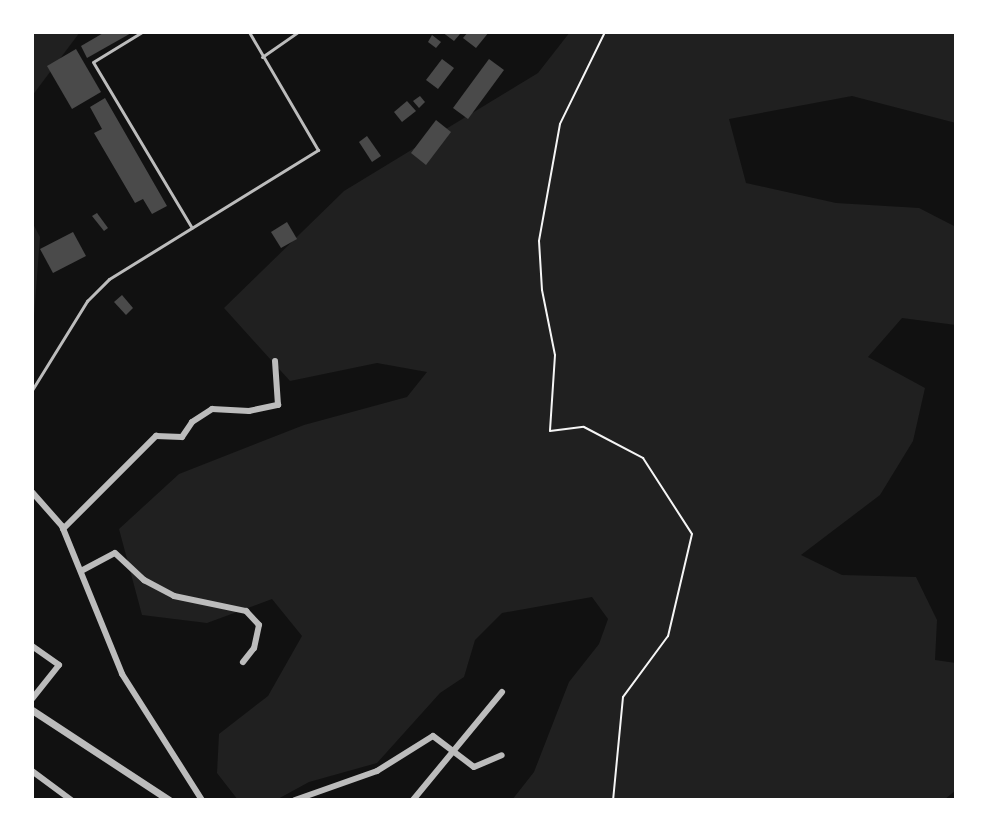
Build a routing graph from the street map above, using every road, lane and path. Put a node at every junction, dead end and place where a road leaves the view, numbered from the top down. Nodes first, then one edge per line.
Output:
1 (142, 32) edge
2 (249, 32) edge
3 (298, 32) edge
4 (605, 32) edge
5 (262, 57) junction
6 (192, 228) junction
7 (275, 361) dead end
8 (32, 390) edge
9 (32, 492) edge
10 (63, 529) junction
11 (81, 571) junction
12 (32, 646) edge
13 (243, 662) dead end
14 (502, 692) dead end
15 (32, 699) edge
16 (32, 710) edge
17 (453, 752) junction
18 (502, 755) dead end
19 (32, 771) edge
20 (66, 799) edge
21 (169, 800) edge
22 (202, 800) edge
23 (295, 800) edge
24 (413, 800) edge
25 (613, 800) edge

1 - 6 lane
2 - 5 lane
3 - 5 lane
4 - 25 path
5 - 6 lane
6 - 8 lane
7 - 10 street
9 - 10 street
10 - 11 street
11 - 13 street
11 - 22 street
12 - 15 street
14 - 17 street
16 - 21 street
17 - 18 street
17 - 23 street
17 - 24 street
19 - 20 street

